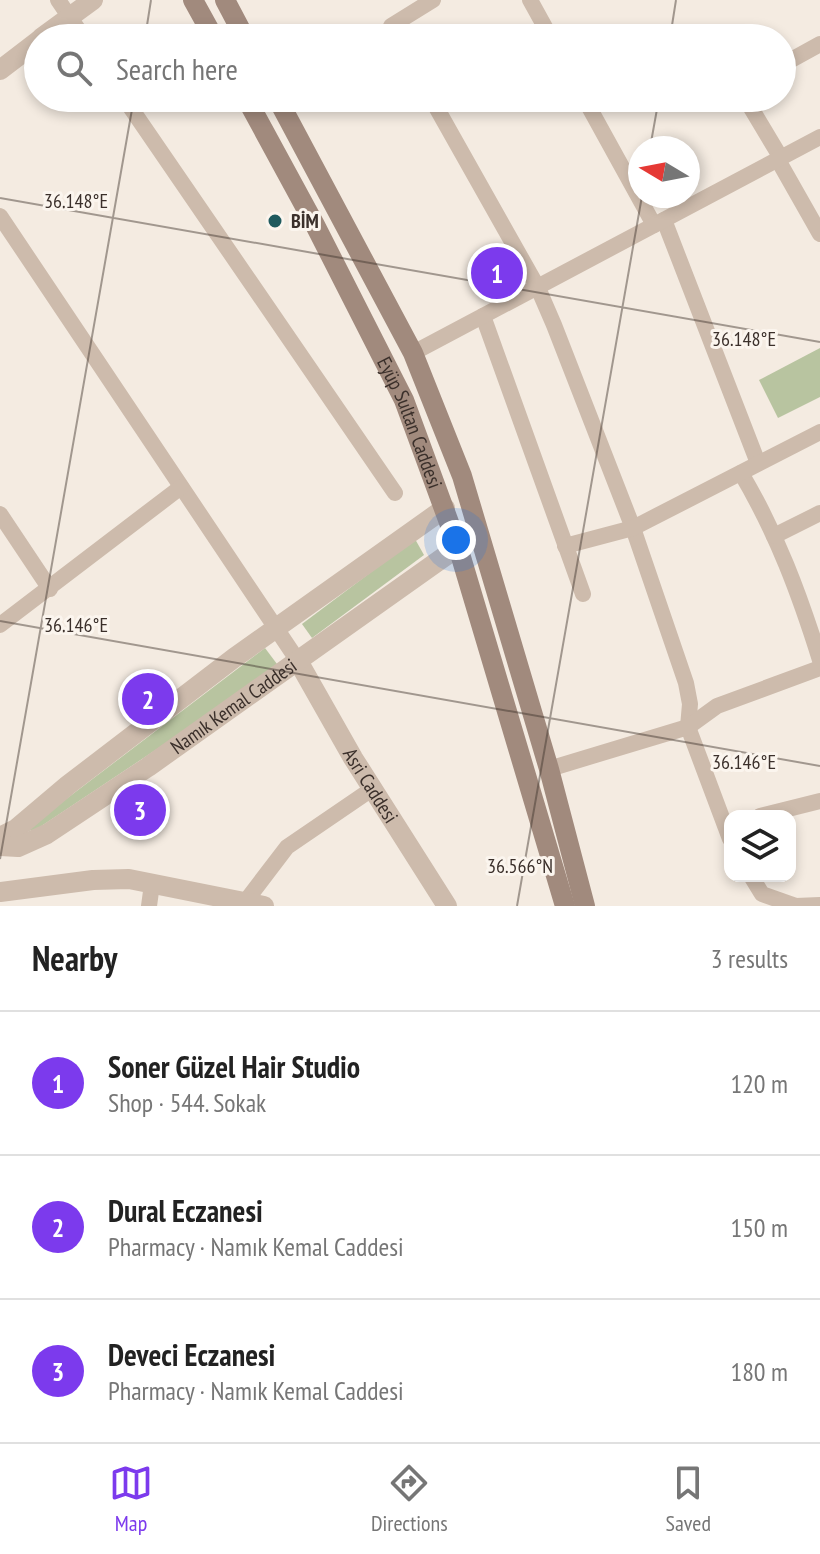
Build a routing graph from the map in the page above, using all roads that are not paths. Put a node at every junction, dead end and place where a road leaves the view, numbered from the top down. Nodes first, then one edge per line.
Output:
1 (93, 0) edge
2 (193, 0) edge
3 (225, 0) edge
4 (433, 0) edge
5 (530, 0) edge
6 (63, 8) edge
7 (206, 24) edge
8 (238, 24) edge
9 (404, 24) edge
10 (543, 24) edge
11 (820, 44) edge
12 (24, 51) edge
13 (796, 57) edge
14 (0, 70) edge
15 (134, 112) edge
16 (253, 112) edge
17 (284, 112) edge
18 (439, 112) edge
19 (592, 112) edge
20 (753, 112) edge
21 (820, 137) edge
22 (780, 159) junction
23 (0, 216) edge
24 (659, 222) junction
25 (820, 234) edge
26 (538, 288) junction
27 (483, 316) junction
28 (413, 353) junction
29 (820, 432) edge
30 (758, 463) junction
31 (741, 473) junction
32 (181, 487) junction
33 (395, 493) dead end
34 (445, 508) junction
35 (820, 513) edge
36 (0, 514) edge
37 (633, 528) junction
38 (774, 536) junction
39 (565, 546) junction
40 (458, 547) junction
41 (50, 589) junction
42 (583, 594) dead end
43 (0, 625) edge
44 (277, 627) junction
45 (820, 660) edge
46 (298, 661) junction
47 (820, 668) edge
48 (688, 727) junction
49 (549, 769) junction
50 (372, 789) junction
51 (820, 801) edge
52 (784, 810) edge
53 (724, 819) edge
54 (0, 837) edge
55 (0, 848) edge
56 (0, 868) edge
57 (755, 882) edge
58 (152, 884) junction
59 (0, 892) edge
60 (242, 904) edge
61 (820, 905) edge
62 (149, 906) edge
63 (264, 906) edge
64 (447, 906) edge
65 (565, 906) edge
66 (585, 906) edge

1 - 6 street
2 - 7 main road
3 - 8 main road
4 - 9 street
5 - 10 street
11 - 13 street
12 - 14 street
15 - 33 street
16 - 34 main road, Eyüp Sultan Caddesi
17 - 28 main road
18 - 26 street
19 - 24 street
20 - 22 street
21 - 22 street
22 - 24 street
22 - 25 street
23 - 32 street
24 - 26 street
24 - 30 street
26 - 27 street
26 - 37 street
27 - 28 street
27 - 39 street
28 - 49 main road
29 - 30 street
30 - 31 street
31 - 37 street
31 - 38 street
32 - 41 street
32 - 44 street
34 - 40 main road, Eyüp Sultan Caddesi
34 - 44 street
35 - 38 street
36 - 41 street
37 - 39 street
37 - 48 street
38 - 45 street
39 - 42 street
40 - 46 street, Namık Kemal Caddesi
40 - 65 main road, Eyüp Sultan Caddesi
41 - 43 street
44 - 46 street
44 - 54 street
46 - 50 street, Asri Caddesi
46 - 55 street, Namık Kemal Caddesi
47 - 48 street
48 - 49 street
48 - 53 street
49 - 66 main road
50 - 60 street
50 - 64 street, Asri Caddesi
51 - 52 street
55 - 56 street
57 - 61 street
58 - 59 street
58 - 60 street
58 - 62 street
60 - 63 street

